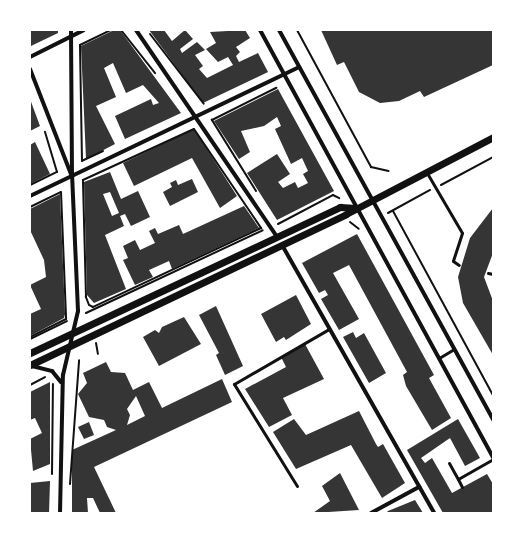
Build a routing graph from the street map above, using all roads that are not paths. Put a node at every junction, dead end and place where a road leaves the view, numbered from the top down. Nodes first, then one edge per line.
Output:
1 (71, 30) edge
2 (84, 30) edge
3 (136, 30) edge
4 (260, 30) edge
5 (280, 30) edge
6 (71, 37) junction
7 (30, 57) edge
8 (299, 67) junction
9 (30, 69) edge
10 (284, 75) junction
11 (197, 116) junction
12 (493, 137) edge
13 (426, 172) junction
14 (72, 176) junction
15 (30, 196) edge
16 (373, 200) junction
17 (358, 208) junction
18 (277, 237) junction
19 (282, 245) junction
20 (459, 265) dead end
21 (488, 273) dead end
22 (493, 274) edge
23 (329, 329) junction
24 (73, 333) junction
25 (69, 347) junction
26 (454, 349) junction
27 (30, 354) edge
28 (439, 358) junction
29 (30, 365) edge
30 (62, 388) junction
31 (493, 420) edge
32 (493, 458) edge
33 (449, 463) dead end
34 (458, 479) junction
35 (297, 486) dead end
36 (419, 487) junction
37 (462, 487) dead end
38 (60, 513) edge
39 (371, 513) edge
40 (434, 513) edge

1 - 6 street
2 - 6 street
3 - 11 street
4 - 10 street
5 - 8 street
6 - 7 street
6 - 14 street
8 - 10 street
8 - 16 street
9 - 14 street
10 - 11 street
10 - 17 street
11 - 14 street
11 - 18 street
12 - 13 street
13 - 16 street
13 - 20 lane
14 - 15 street
14 - 24 street
16 - 17 street
16 - 26 street
17 - 18 street
17 - 19 street
17 - 28 street
18 - 24 street
19 - 23 street
19 - 25 street
21 - 22 lane
23 - 35 lane
23 - 36 street
24 - 25 street
24 - 27 street
25 - 29 street
25 - 30 street
26 - 28 lane
26 - 31 street
28 - 32 street
29 - 30 street
30 - 38 street
32 - 34 lane
33 - 34 lane
34 - 37 lane
36 - 39 street
36 - 40 street

